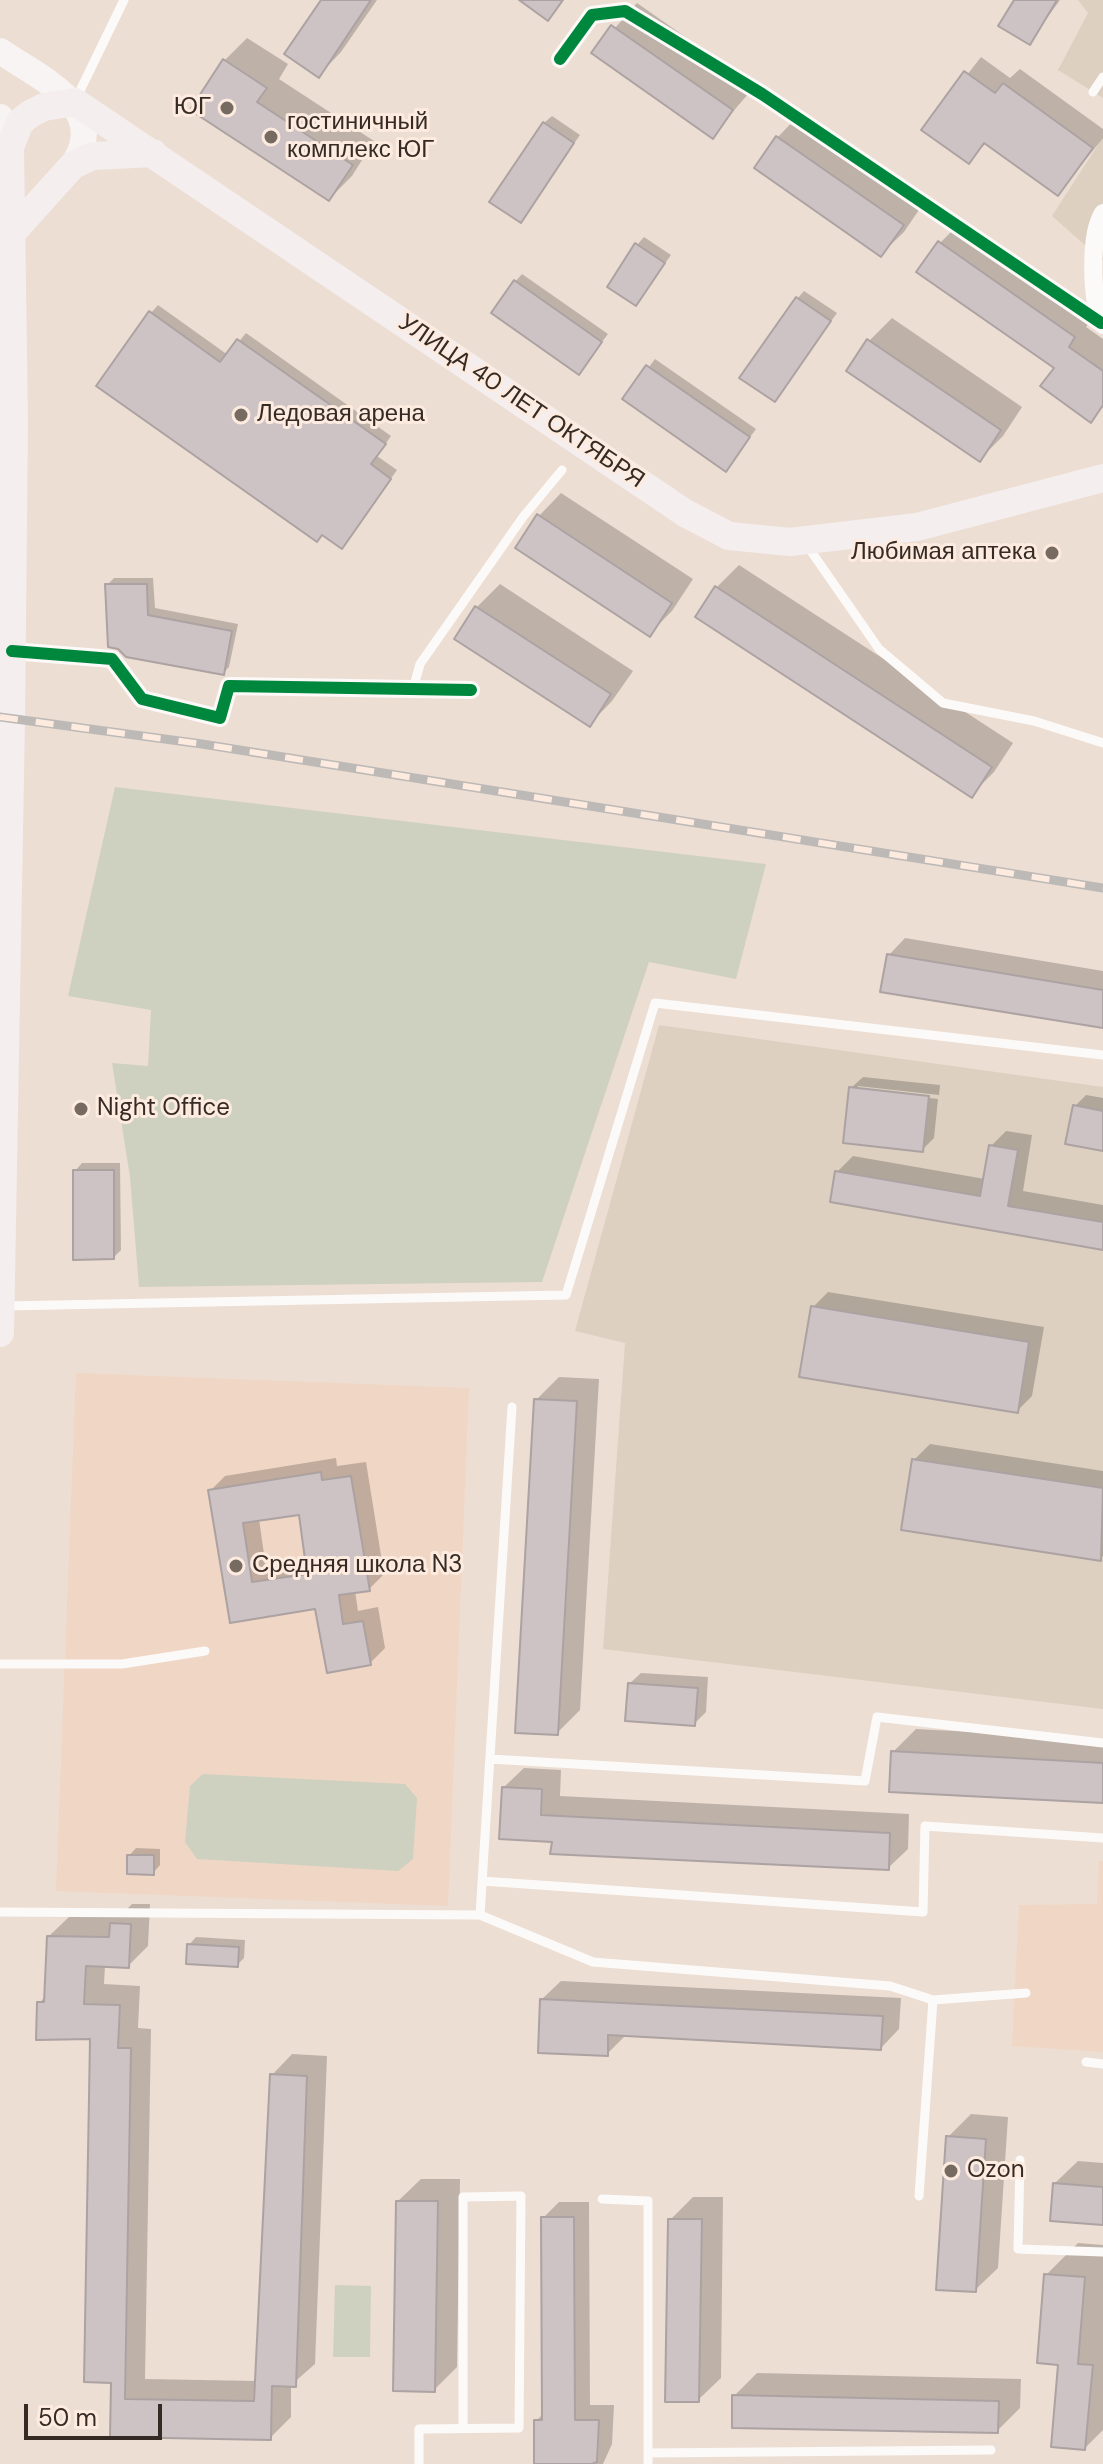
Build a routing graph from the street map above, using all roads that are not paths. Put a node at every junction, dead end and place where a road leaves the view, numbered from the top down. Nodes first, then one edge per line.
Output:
1 (124, 0) edge
2 (0, 51) edge
3 (560, 59) dead end
4 (1103, 77) edge
5 (1093, 92) dead end
6 (75, 102) junction
7 (3, 129) edge
8 (153, 153) junction
9 (73, 165) junction
10 (1103, 213) edge
11 (9, 236) junction
12 (6, 286) edge
13 (1102, 324) edge
14 (7, 424) edge
15 (562, 470) dead end
16 (1103, 478) edge
17 (804, 540) junction
18 (8, 668) edge
19 (413, 689) junction
20 (471, 690) dead end
21 (1103, 743) edge
22 (1103, 1055) edge
23 (1, 1306) edge
24 (0, 1333) edge
25 (512, 1407) dead end
26 (205, 1651) dead end
27 (0, 1664) edge
28 (1103, 1743) edge
29 (490, 1759) junction
30 (1103, 1838) edge
31 (482, 1881) junction
32 (0, 1912) edge
33 (480, 1915) junction
34 (1026, 1993) dead end
35 (933, 2000) junction
36 (1086, 2062) dead end
37 (1103, 2064) edge
38 (1020, 2160) dead end
39 (919, 2196) dead end
40 (602, 2199) dead end
41 (1103, 2252) edge
42 (463, 2428) junction
43 (991, 2450) dead end
44 (648, 2453) junction
45 (419, 2464) edge
46 (648, 2464) edge

1 - 6 lane
2 - 6 main road, УЛИЦА 40 ЛЕТ ОКТЯБРЯ
3 - 13 street
4 - 5 lane
6 - 7 main road
6 - 8 main road, УЛИЦА 40 ЛЕТ ОКТЯБРЯ
6 - 9 main road
7 - 11 main road
8 - 9 main road
8 - 17 main road, УЛИЦА 40 ЛЕТ ОКТЯБРЯ
9 - 11 main road
10 - 13 street
11 - 12 main road
12 - 14 main road
14 - 18 main road
15 - 19 lane
16 - 17 main road, УЛИЦА 40 ЛЕТ ОКТЯБРЯ
17 - 21 lane
18 - 19 street
18 - 23 main road
19 - 20 street
22 - 23 lane
23 - 24 main road
25 - 29 lane
26 - 27 lane
28 - 29 lane
29 - 31 lane
30 - 31 lane
31 - 33 lane
32 - 33 lane
33 - 35 lane
34 - 35 lane
35 - 39 lane
36 - 37 lane
38 - 41 lane
40 - 44 lane
42 - 42 lane
42 - 45 lane
43 - 44 lane
44 - 46 lane

